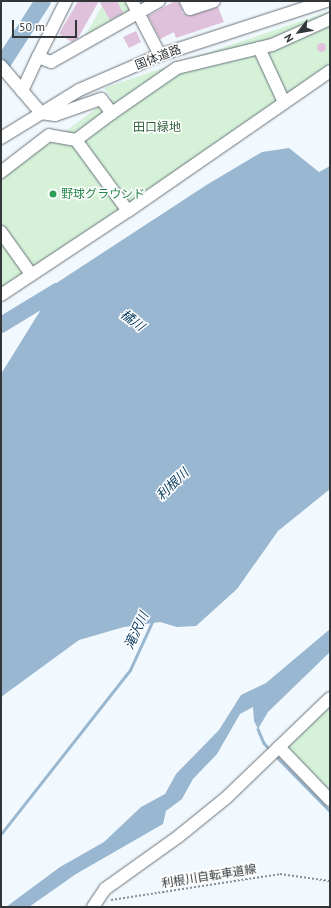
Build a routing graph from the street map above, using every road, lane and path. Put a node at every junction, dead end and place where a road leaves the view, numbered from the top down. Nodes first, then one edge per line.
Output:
1 (66, 1) edge
2 (132, 1) edge
3 (159, 1) edge
4 (186, 1) edge
5 (214, 1) edge
6 (326, 1) edge
7 (138, 13) junction
8 (330, 19) edge
9 (259, 48) junction
10 (160, 55) junction
11 (38, 57) junction
12 (1, 66) edge
13 (330, 71) edge
14 (22, 91) junction
15 (284, 102) junction
16 (41, 113) junction
17 (112, 113) junction
18 (1, 138) edge
19 (76, 140) junction
20 (1, 172) edge
21 (128, 211) junction
22 (1, 232) edge
23 (31, 274) junction
24 (1, 295) edge
25 (330, 698) edge
26 (279, 747) junction
27 (330, 800) edge
28 (330, 881) edge
29 (93, 907) edge

1 - 11 street
2 - 7 street
3 - 7 street
4 - 5 street
6 - 10 street, 国体道路
7 - 10 street
7 - 11 street
8 - 9 street
9 - 15 street
9 - 17 street
10 - 16 street, 国体道路
11 - 14 street
12 - 14 street
13 - 15 street
14 - 16 street
15 - 21 street
16 - 17 street
16 - 18 street, 国体道路
17 - 19 street
19 - 20 street
19 - 21 street
21 - 23 street
22 - 23 street
23 - 24 street
25 - 26 street
26 - 27 street
26 - 29 street
28 - 29 path, 利根川自転車道線

